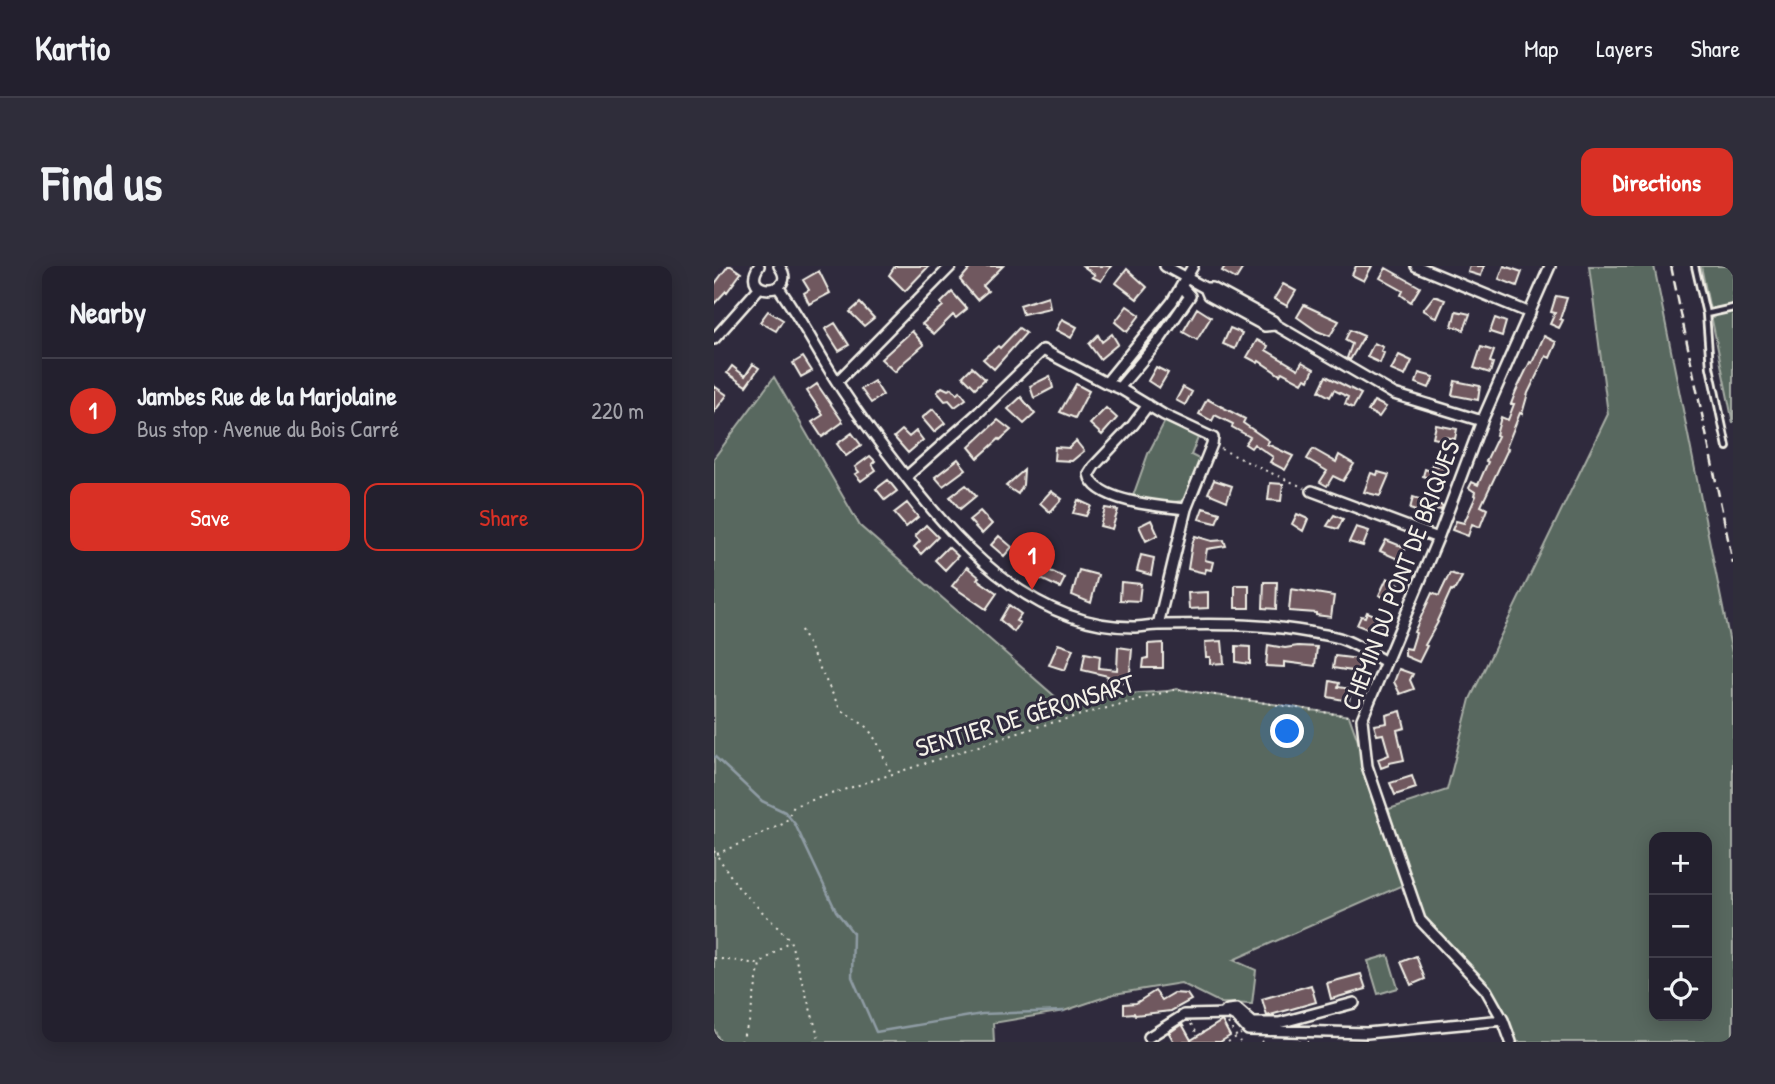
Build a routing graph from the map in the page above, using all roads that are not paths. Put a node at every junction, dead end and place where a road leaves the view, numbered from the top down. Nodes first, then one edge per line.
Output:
1 (759, 266) edge
2 (779, 266) edge
3 (951, 266) edge
4 (1165, 266) edge
5 (1193, 266) edge
6 (1416, 266) edge
7 (1550, 266) edge
8 (1695, 266) edge
9 (1184, 282) junction
10 (760, 287) junction
11 (778, 287) junction
12 (1733, 308) edge
13 (1530, 313) junction
14 (1706, 314) junction
15 (714, 339) edge
16 (836, 382) junction
17 (1106, 383) junction
18 (1119, 388) junction
19 (1148, 405) junction
20 (1482, 421) junction
21 (1727, 447) dead end
22 (906, 477) junction
23 (1312, 491) road end
24 (1186, 509) junction
25 (1437, 538) junction
26 (1158, 625) junction
27 (1386, 662) junction
28 (1354, 1003) dead end
29 (1222, 1014) junction
30 (1503, 1020) junction
31 (1149, 1037) dead end
32 (1510, 1042) edge

1 - 10 street
2 - 11 street
3 - 16 street
4 - 9 street
5 - 9 street
6 - 13 street
7 - 13 street, CHEMIN DU PONT DE BRIQUES
8 - 14 lane
9 - 17 street
9 - 18 street
9 - 20 street
10 - 11 street
10 - 15 street
11 - 16 street
12 - 14 lane
13 - 20 street, CHEMIN DU PONT DE BRIQUES
14 - 21 lane
16 - 22 street
17 - 18 street
17 - 22 street
18 - 19 street
19 - 24 street
19 - 24 street
20 - 25 street, CHEMIN DU PONT DE BRIQUES
22 - 26 street
23 - 25 street
24 - 26 street
25 - 27 street, CHEMIN DU PONT DE BRIQUES
26 - 27 street
27 - 30 street, CHEMIN DU PONT DE BRIQUES
28 - 29 street
29 - 30 street
29 - 31 street
30 - 32 street, CHEMIN DU PONT DE BRIQUES

